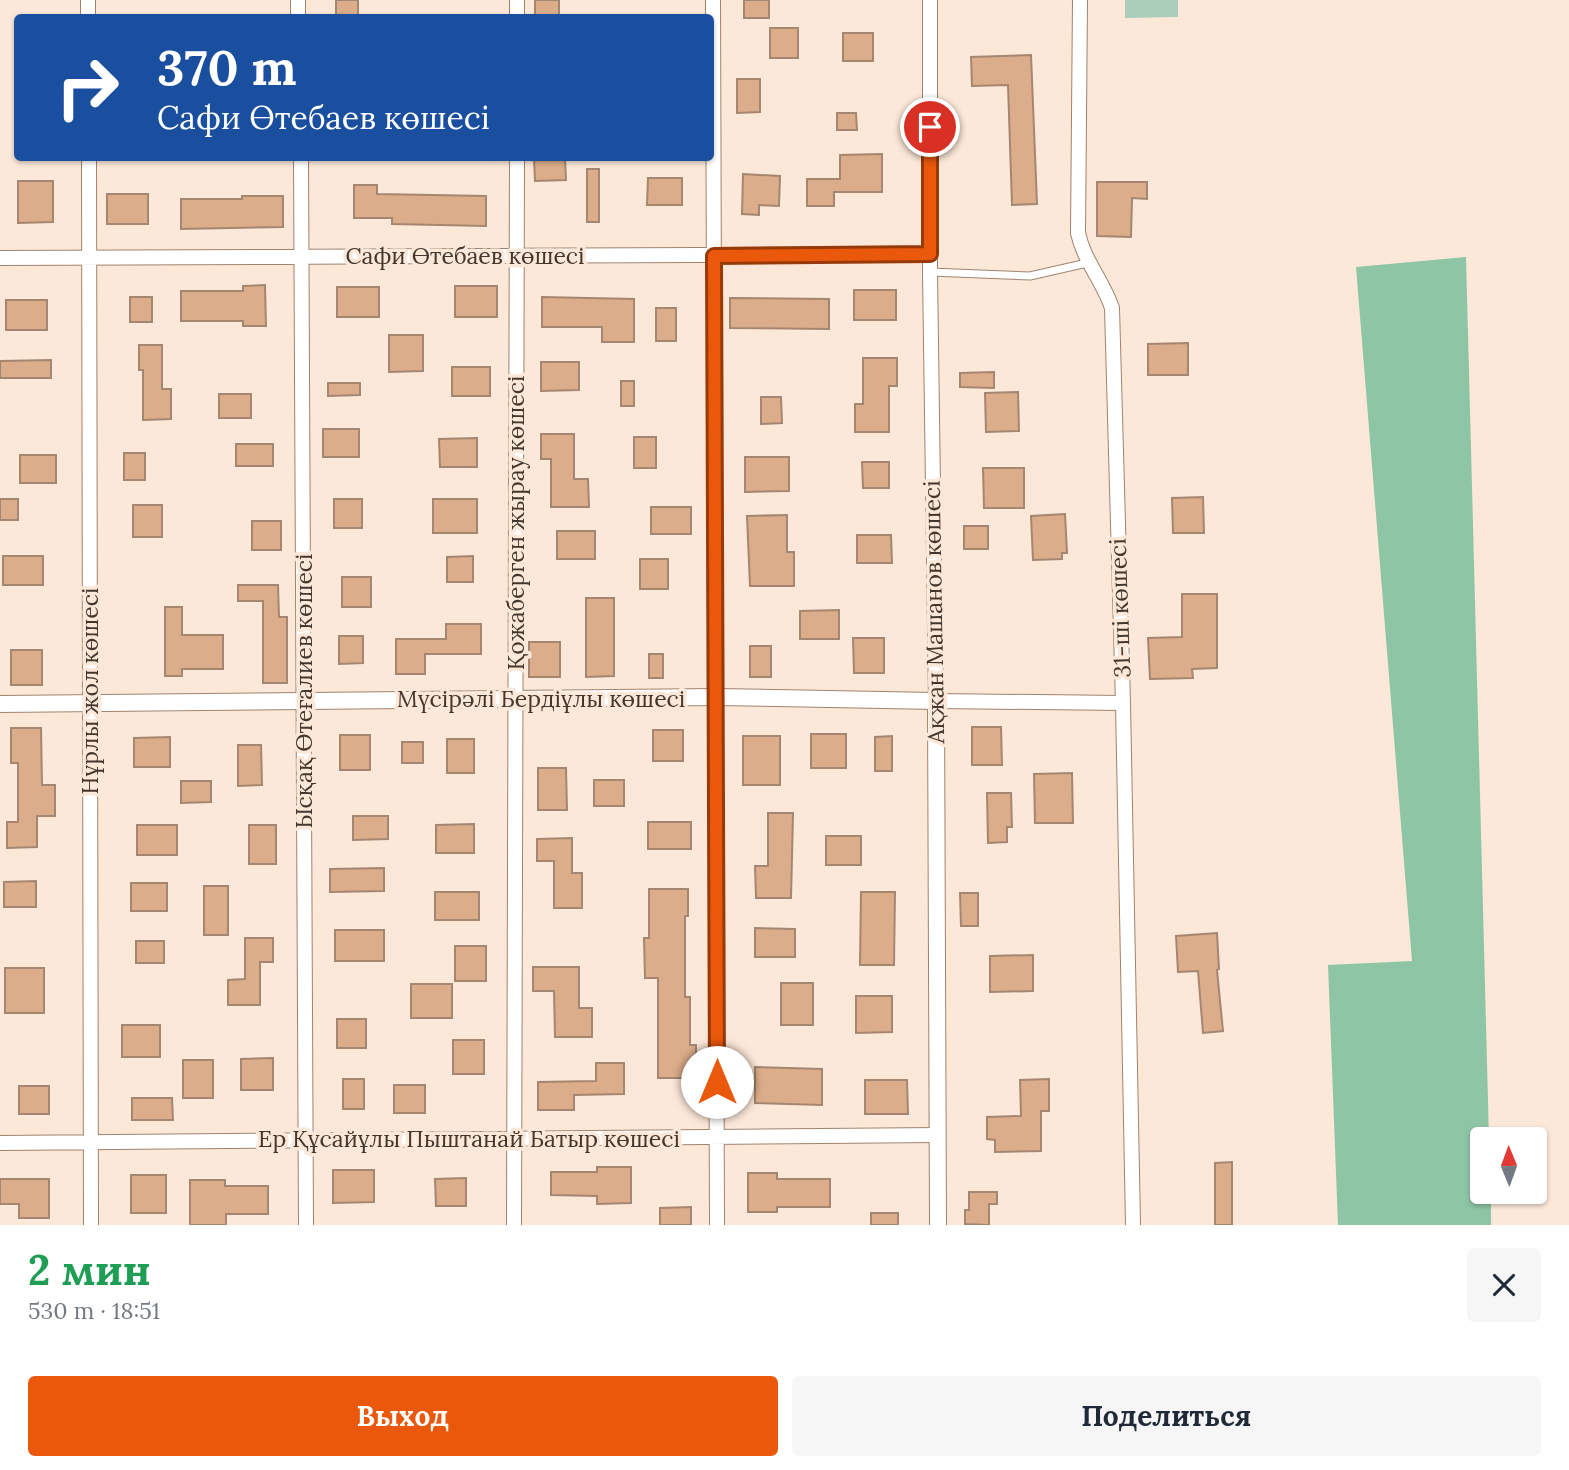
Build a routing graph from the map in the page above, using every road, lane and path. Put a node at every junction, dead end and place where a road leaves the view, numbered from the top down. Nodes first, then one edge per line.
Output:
1 (930, 0) edge
2 (1080, 0) edge
3 (89, 161) edge
4 (301, 161) edge
5 (517, 161) edge
6 (714, 161) edge
7 (930, 254) junction
8 (714, 256) junction
9 (303, 257) junction
10 (517, 257) junction
11 (0, 258) edge
12 (89, 258) junction
13 (1087, 263) junction
14 (930, 272) junction
15 (716, 697) junction
16 (516, 699) junction
17 (304, 701) junction
18 (936, 701) junction
19 (90, 703) junction
20 (1123, 703) junction
21 (0, 704) edge
22 (938, 1135) junction
23 (717, 1137) junction
24 (514, 1139) junction
25 (306, 1141) junction
26 (91, 1142) junction
27 (0, 1143) edge
28 (91, 1225) edge
29 (306, 1225) edge
30 (514, 1225) edge
31 (718, 1225) edge
32 (938, 1225) edge
33 (1133, 1225) edge

1 - 7 street, Ақжан Машанов көшесі
2 - 13 street, 31-ші көшесі
3 - 12 street, Нұрлы жол көшесі
4 - 9 street, Ысқақ Өтеғалиев көшесі
5 - 10 street, Қожаберген жырау көшесі
6 - 8 street
7 - 8 street, Сафи Өтебаев көшесі
7 - 14 street, Ақжан Машанов көшесі
8 - 10 street, Сафи Өтебаев көшесі
8 - 15 street
9 - 10 street, Сафи Өтебаев көшесі
9 - 12 street, Сафи Өтебаев көшесі
9 - 17 street, Ысқақ Өтеғалиев көшесі
10 - 16 street, Қожаберген жырау көшесі
11 - 12 street, Сафи Өтебаев көшесі
12 - 19 street, Нұрлы жол көшесі
13 - 14 lane
13 - 20 street, 31-ші көшесі
14 - 18 street, Ақжан Машанов көшесі
15 - 16 street, Мүсірәлі Бердіұлы көшесі
15 - 18 street, Мүсірәлі Бердіұлы көшесі
15 - 23 street
16 - 17 street, Мүсірәлі Бердіұлы көшесі
16 - 24 street, Қожаберген жырау көшесі
17 - 19 street, Мүсірәлі Бердіұлы көшесі
17 - 25 street, Ысқақ Өтеғалиев көшесі
18 - 20 street, Мүсірәлі Бердіұлы көшесі
18 - 22 street, Ақжан Машанов көшесі
19 - 21 street, Мүсірәлі Бердіұлы көшесі
19 - 26 street, Нұрлы жол көшесі
20 - 33 street, 31-ші көшесі
22 - 23 street, Ер Құсайұлы Пыштанай Батыр көшесі
22 - 32 street, Ақжан Машанов көшесі
23 - 24 street, Ер Құсайұлы Пыштанай Батыр көшесі
23 - 31 street
24 - 25 street, Ер Құсайұлы Пыштанай Батыр көшесі
24 - 30 street, Қожаберген жырау көшесі
25 - 26 street, Ер Құсайұлы Пыштанай Батыр көшесі
25 - 29 street, Ысқақ Өтеғалиев көшесі
26 - 27 street, Ер Құсайұлы Пыштанай Батыр көшесі
26 - 28 street, Нұрлы жол көшесі

